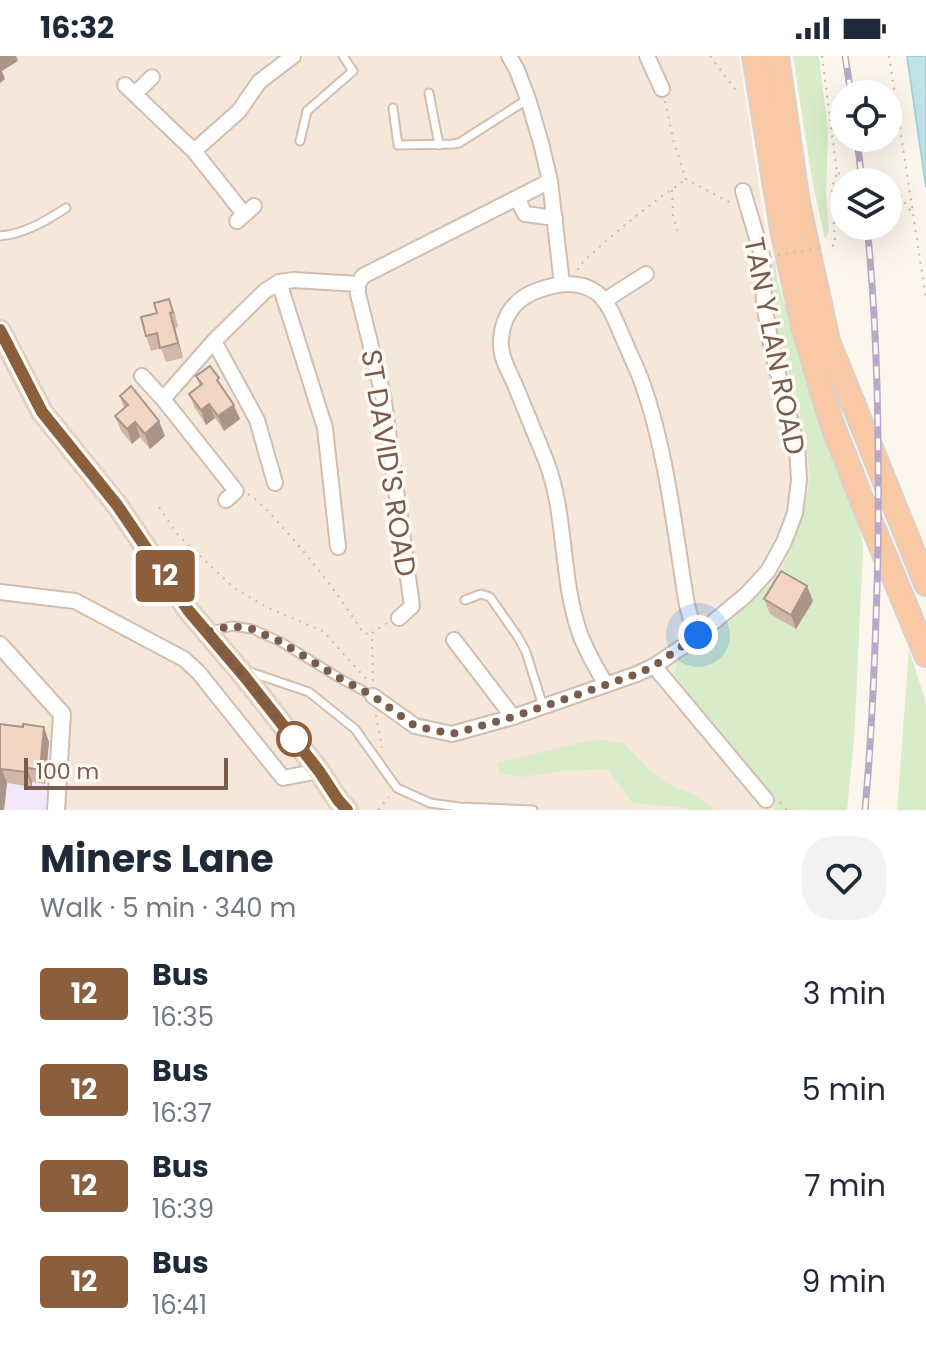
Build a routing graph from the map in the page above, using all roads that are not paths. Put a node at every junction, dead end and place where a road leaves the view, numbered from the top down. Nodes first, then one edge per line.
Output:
1 (293, 56) edge
2 (343, 56) edge
3 (509, 56) edge
4 (647, 56) edge
5 (754, 56) edge
6 (777, 56) edge
7 (152, 77) dead end
8 (662, 89) road end
9 (429, 93) dead end
10 (528, 99) junction
11 (393, 108) dead end
12 (300, 141) dead end
13 (439, 145) junction
14 (194, 151) junction
15 (550, 181) junction
16 (743, 191) dead end
17 (517, 198) junction
18 (66, 208) dead end
19 (245, 214) dead end
20 (555, 218) junction
21 (0, 236) edge
22 (646, 274) dead end
23 (279, 282) junction
24 (358, 284) junction
25 (569, 284) junction
26 (604, 301) junction
27 (0, 331) edge
28 (214, 341) junction
29 (142, 376) dead end
30 (163, 399) junction
31 (275, 483) dead end
32 (231, 495) road end
33 (338, 547) dead end
34 (926, 584) edge
35 (0, 592) edge
36 (465, 600) dead end
37 (399, 618) road end
38 (205, 632) junction
39 (698, 635) junction
40 (454, 640) dead end
41 (0, 645) edge
42 (926, 655) edge
43 (654, 666) junction
44 (237, 668) junction
45 (606, 685) junction
46 (373, 696) joint
47 (543, 706) junction
48 (513, 717) junction
49 (319, 771) junction
50 (766, 800) dead end
51 (340, 807) edge
52 (56, 810) edge
53 (533, 810) edge

1 - 14 street
2 - 12 lane
3 - 10 street
4 - 8 street
5 - 42 highway
6 - 34 highway
7 - 14 street
9 - 13 lane
10 - 13 lane
10 - 15 street
11 - 13 lane
14 - 19 street
15 - 17 street
15 - 20 street
16 - 39 street, TAN Y LAN ROAD
17 - 20 street
17 - 24 street
18 - 21 lane
20 - 25 street
22 - 26 street
23 - 24 street
23 - 28 street
23 - 33 street
24 - 37 street, ST DAVID'S ROAD
25 - 26 street
25 - 45 street
26 - 39 street
27 - 38 main road
28 - 30 street
28 - 31 street
29 - 30 street
30 - 32 street
35 - 49 street
36 - 47 lane
38 - 44 main road
38 - 46 lane
39 - 43 street, TAN Y LAN ROAD
40 - 48 street
41 - 52 street
43 - 45 street, TAN Y LAN ROAD
43 - 50 street
44 - 49 main road
44 - 53 lane
45 - 47 street, TAN Y LAN ROAD
46 - 48 street, TAN Y LAN ROAD
47 - 48 street, TAN Y LAN ROAD
49 - 51 main road

